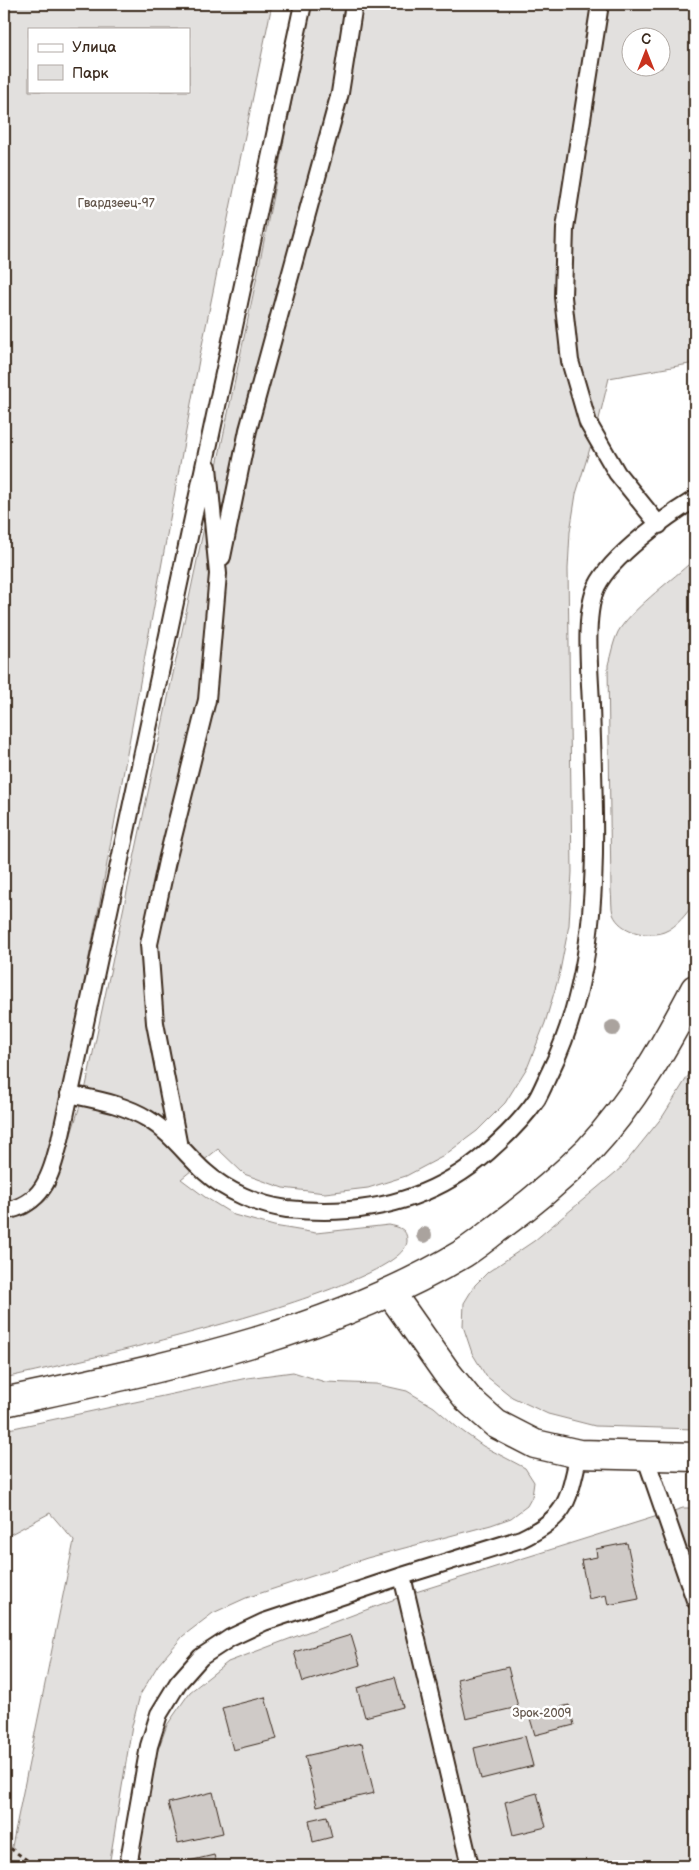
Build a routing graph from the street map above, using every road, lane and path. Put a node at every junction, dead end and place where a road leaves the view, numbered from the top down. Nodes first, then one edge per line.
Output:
1 (303, 4) edge
2 (354, 4) edge
3 (600, 4) edge
4 (207, 451) junction
5 (695, 499) edge
6 (659, 525) junction
7 (218, 574) junction
8 (695, 989) edge
9 (68, 1094) junction
10 (178, 1142) junction
11 (4, 1211) edge
12 (390, 1292) junction
13 (4, 1402) edge
14 (579, 1454) junction
15 (645, 1456) junction
16 (695, 1457) edge
17 (402, 1576) junction
18 (695, 1600) edge
19 (4, 1844) edge
20 (48, 1866) edge
21 (128, 1866) edge
22 (470, 1866) edge

1 - 4 lane
2 - 7 lane
3 - 6 lane
4 - 7 lane
4 - 9 lane
5 - 6 lane
6 - 10 lane
7 - 10 lane
8 - 12 street
9 - 10 lane
9 - 11 lane
12 - 13 street
12 - 14 street
14 - 15 street
14 - 17 lane
15 - 16 street
15 - 18 lane
17 - 21 lane
17 - 22 lane
19 - 20 path

